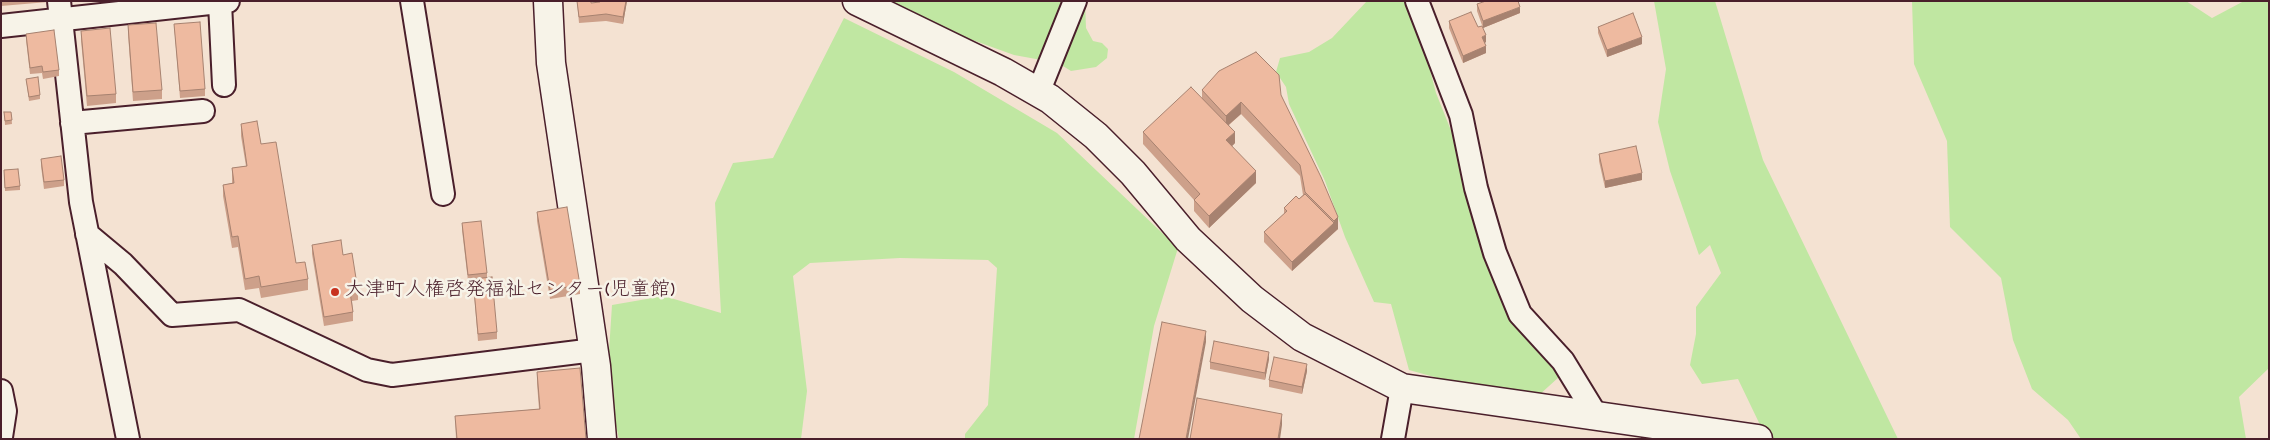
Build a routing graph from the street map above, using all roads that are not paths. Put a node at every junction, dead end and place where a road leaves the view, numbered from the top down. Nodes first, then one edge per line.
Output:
1 (412, 1) edge
2 (548, 1) edge
3 (857, 1) edge
4 (1075, 1) edge
5 (1417, 1) edge
6 (224, 2) edge
7 (59, 11) edge
8 (1, 26) edge
9 (224, 85) dead end
10 (1038, 93) junction
11 (203, 111) dead end
12 (72, 123) junction
13 (444, 194) dead end
14 (87, 234) junction
15 (594, 350) junction
16 (1402, 388) junction
17 (1, 391) edge
18 (1596, 415) junction
19 (1, 437) edge
20 (1745, 438) edge
21 (128, 439) edge
22 (602, 439) edge
23 (1393, 439) edge

1 - 13 street
2 - 15 street
3 - 10 street
4 - 10 street
5 - 18 street
6 - 7 street
6 - 9 street
7 - 8 street
7 - 12 street
10 - 16 street
11 - 12 street
12 - 14 street
14 - 15 street
14 - 21 street
15 - 22 street
16 - 18 street
16 - 23 street
17 - 19 street
18 - 20 street

